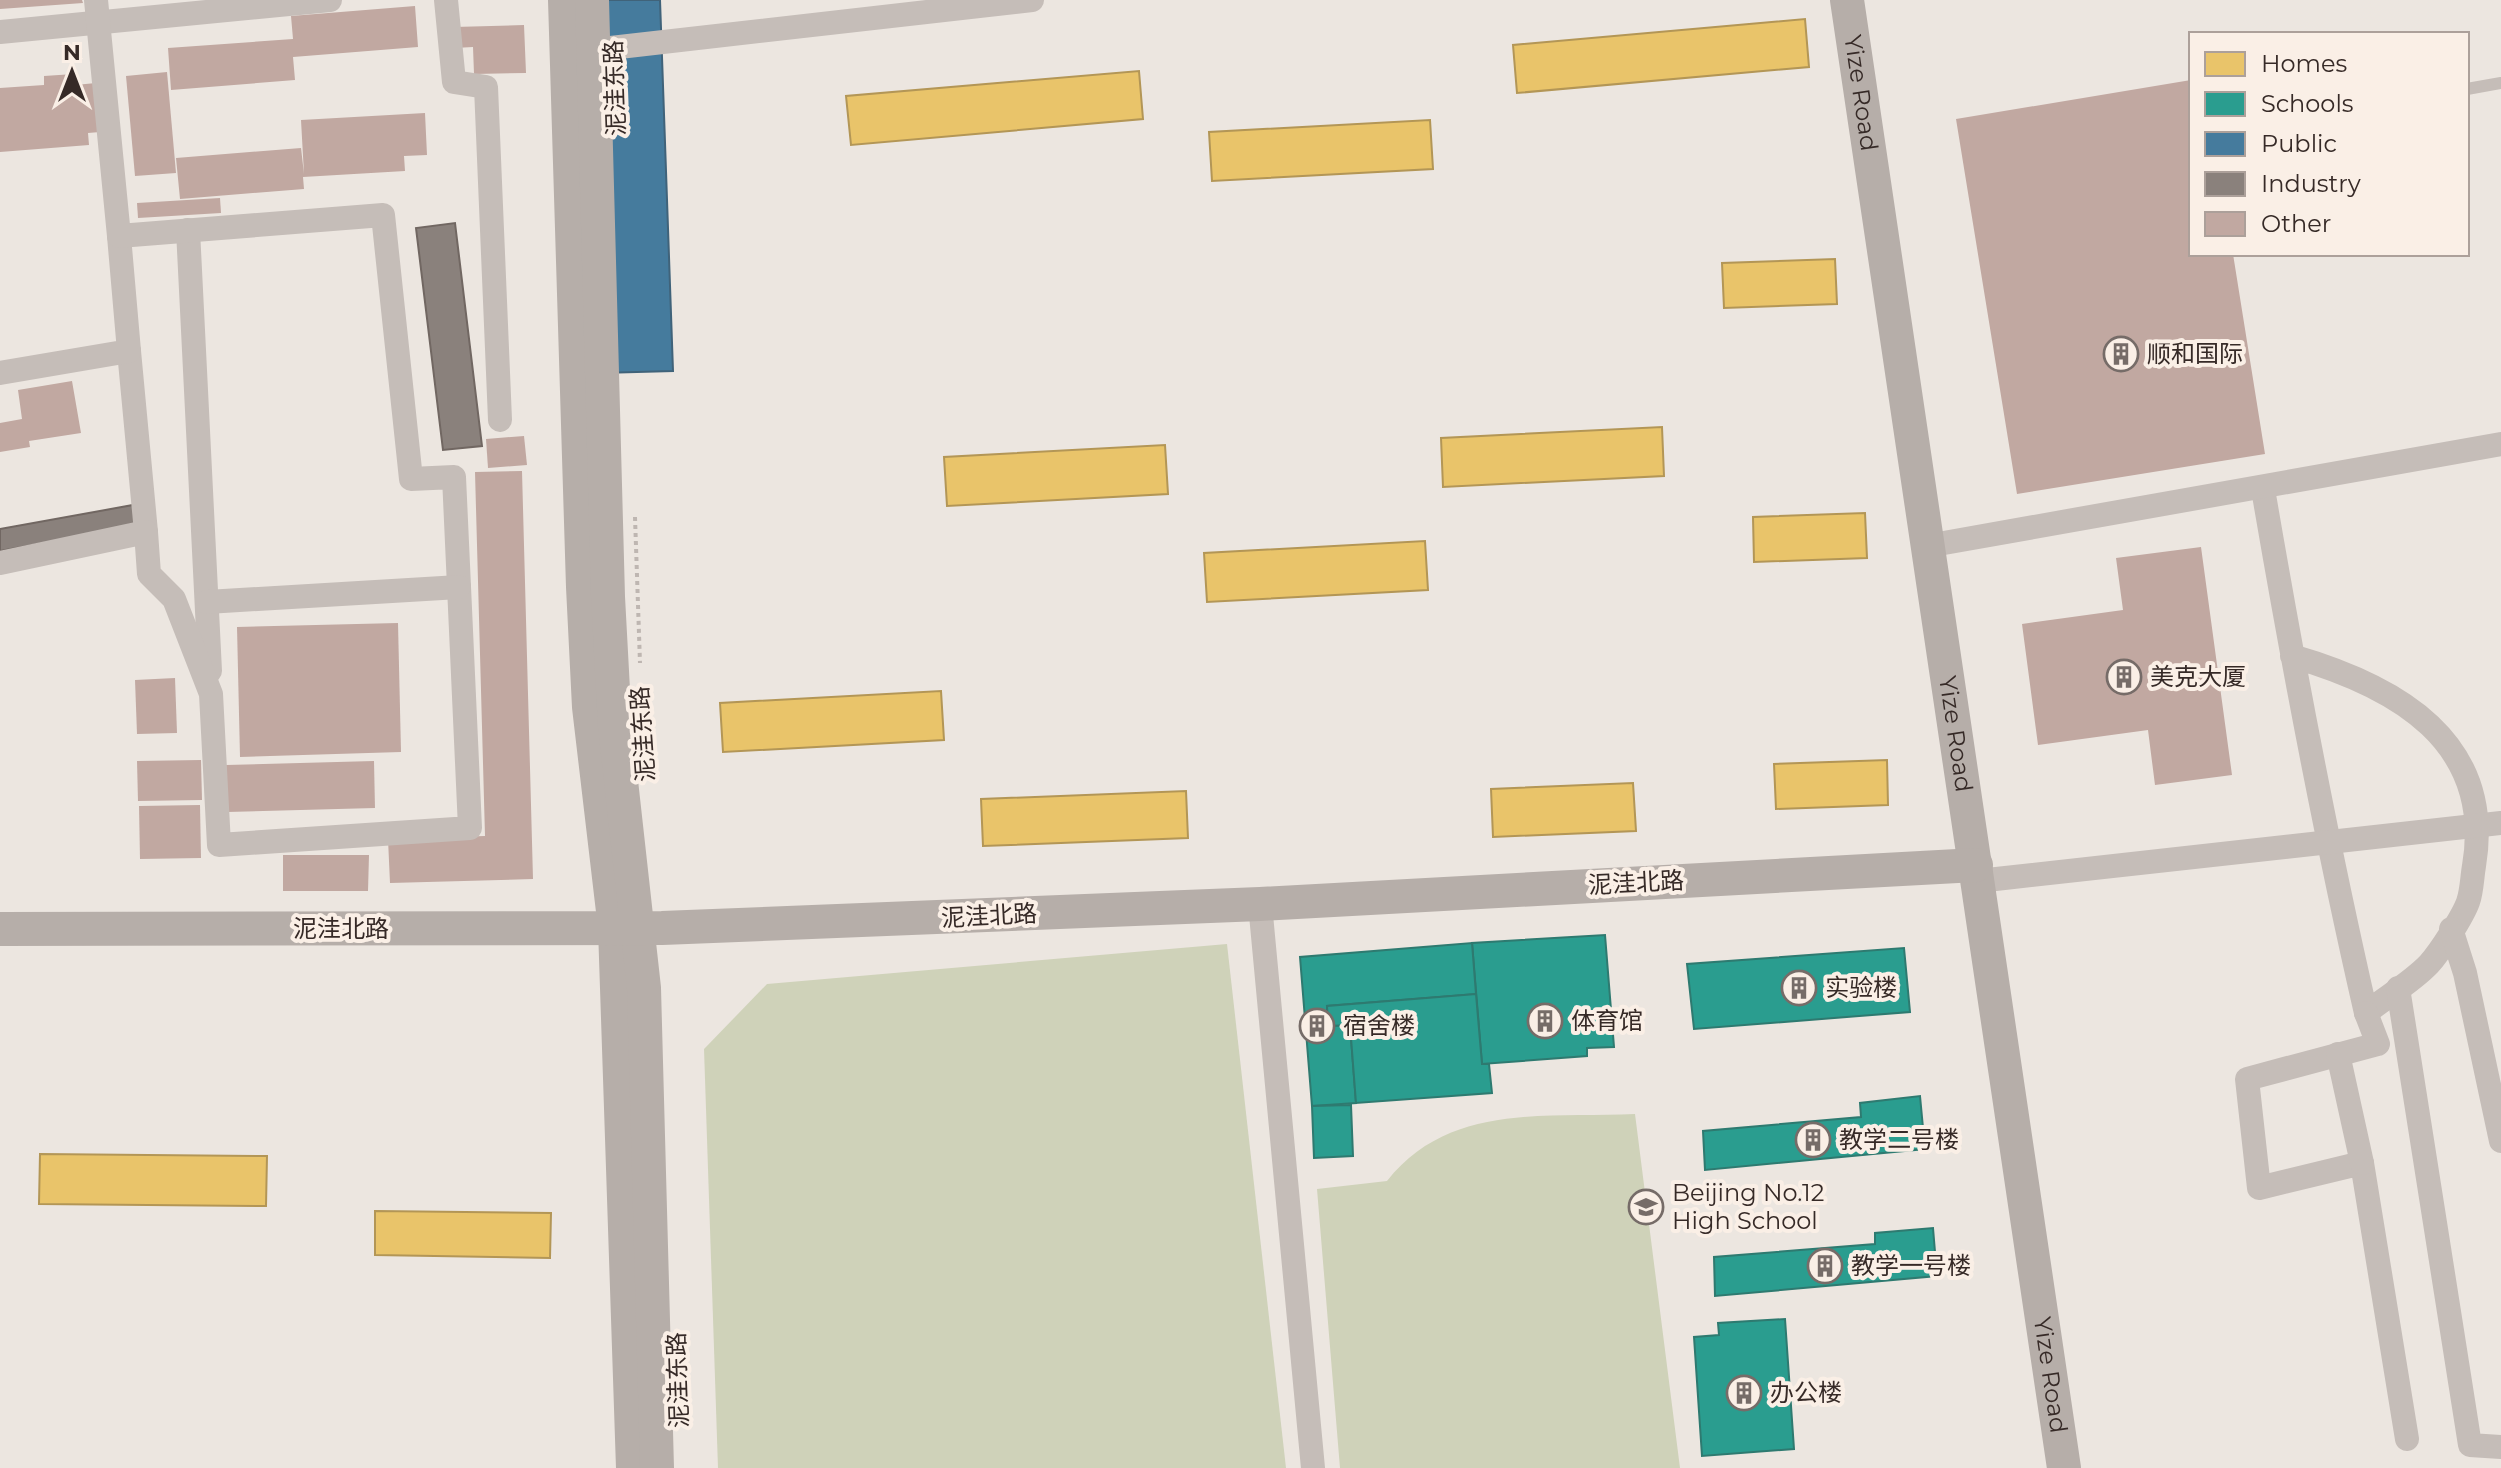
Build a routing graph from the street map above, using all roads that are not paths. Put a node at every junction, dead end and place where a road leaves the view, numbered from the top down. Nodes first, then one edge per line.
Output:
1 (330, 0) edge
2 (446, 0) edge
3 (565, 0) edge
4 (592, 0) edge
5 (1032, 0) edge
6 (1847, 0) edge
7 (97, 12) edge
8 (0, 32) edge
9 (593, 50) junction
10 (2501, 83) edge
11 (2469, 89) edge
12 (188, 230) junction
13 (119, 236) junction
14 (129, 351) junction
15 (0, 373) edge
16 (500, 420) dead end
17 (2501, 444) edge
18 (2263, 489) junction
19 (146, 532) junction
20 (1927, 546) junction
21 (0, 563) edge
22 (459, 587) junction
23 (207, 602) junction
24 (2292, 656) junction
25 (211, 694) junction
26 (2489, 824) edge
27 (2327, 843) junction
28 (1977, 873) junction
29 (1260, 904) junction
30 (0, 929) edge
31 (627, 929) junction
32 (2451, 929) junction
33 (2398, 988) junction
34 (2366, 1013) junction
35 (2338, 1054) junction
36 (2501, 1141) edge
37 (2362, 1163) junction
38 (2407, 1439) dead end
39 (2501, 1447) edge
40 (633, 1468) edge
41 (657, 1468) edge
42 (1313, 1468) edge
43 (2064, 1468) edge

1 - 7 street
2 - 16 street
3 - 31 street, 泥洼东路
4 - 9 street, 泥洼东路
5 - 9 street
6 - 20 street, Yize Road
7 - 8 street
7 - 13 street
9 - 31 street, 泥洼东路
10 - 11 lane
12 - 13 street
12 - 22 street
12 - 23 street
13 - 14 street
14 - 15 street
14 - 19 street
17 - 18 street
18 - 20 street
18 - 24 street
19 - 21 street
19 - 25 street
20 - 28 street, Yize Road
22 - 23 street
22 - 25 street
23 - 25 street
24 - 26 street
24 - 27 street
26 - 27 street
26 - 32 street
27 - 28 street
27 - 34 street
28 - 29 street, 泥洼北路
28 - 43 street, Yize Road
29 - 31 street, 泥洼北路
29 - 42 street
30 - 31 street, 泥洼北路
31 - 40 street, 泥洼东路
31 - 41 street, 泥洼东路
32 - 33 street
32 - 36 street
33 - 34 street
33 - 39 street
34 - 35 street
35 - 37 street
35 - 37 street
37 - 38 street

